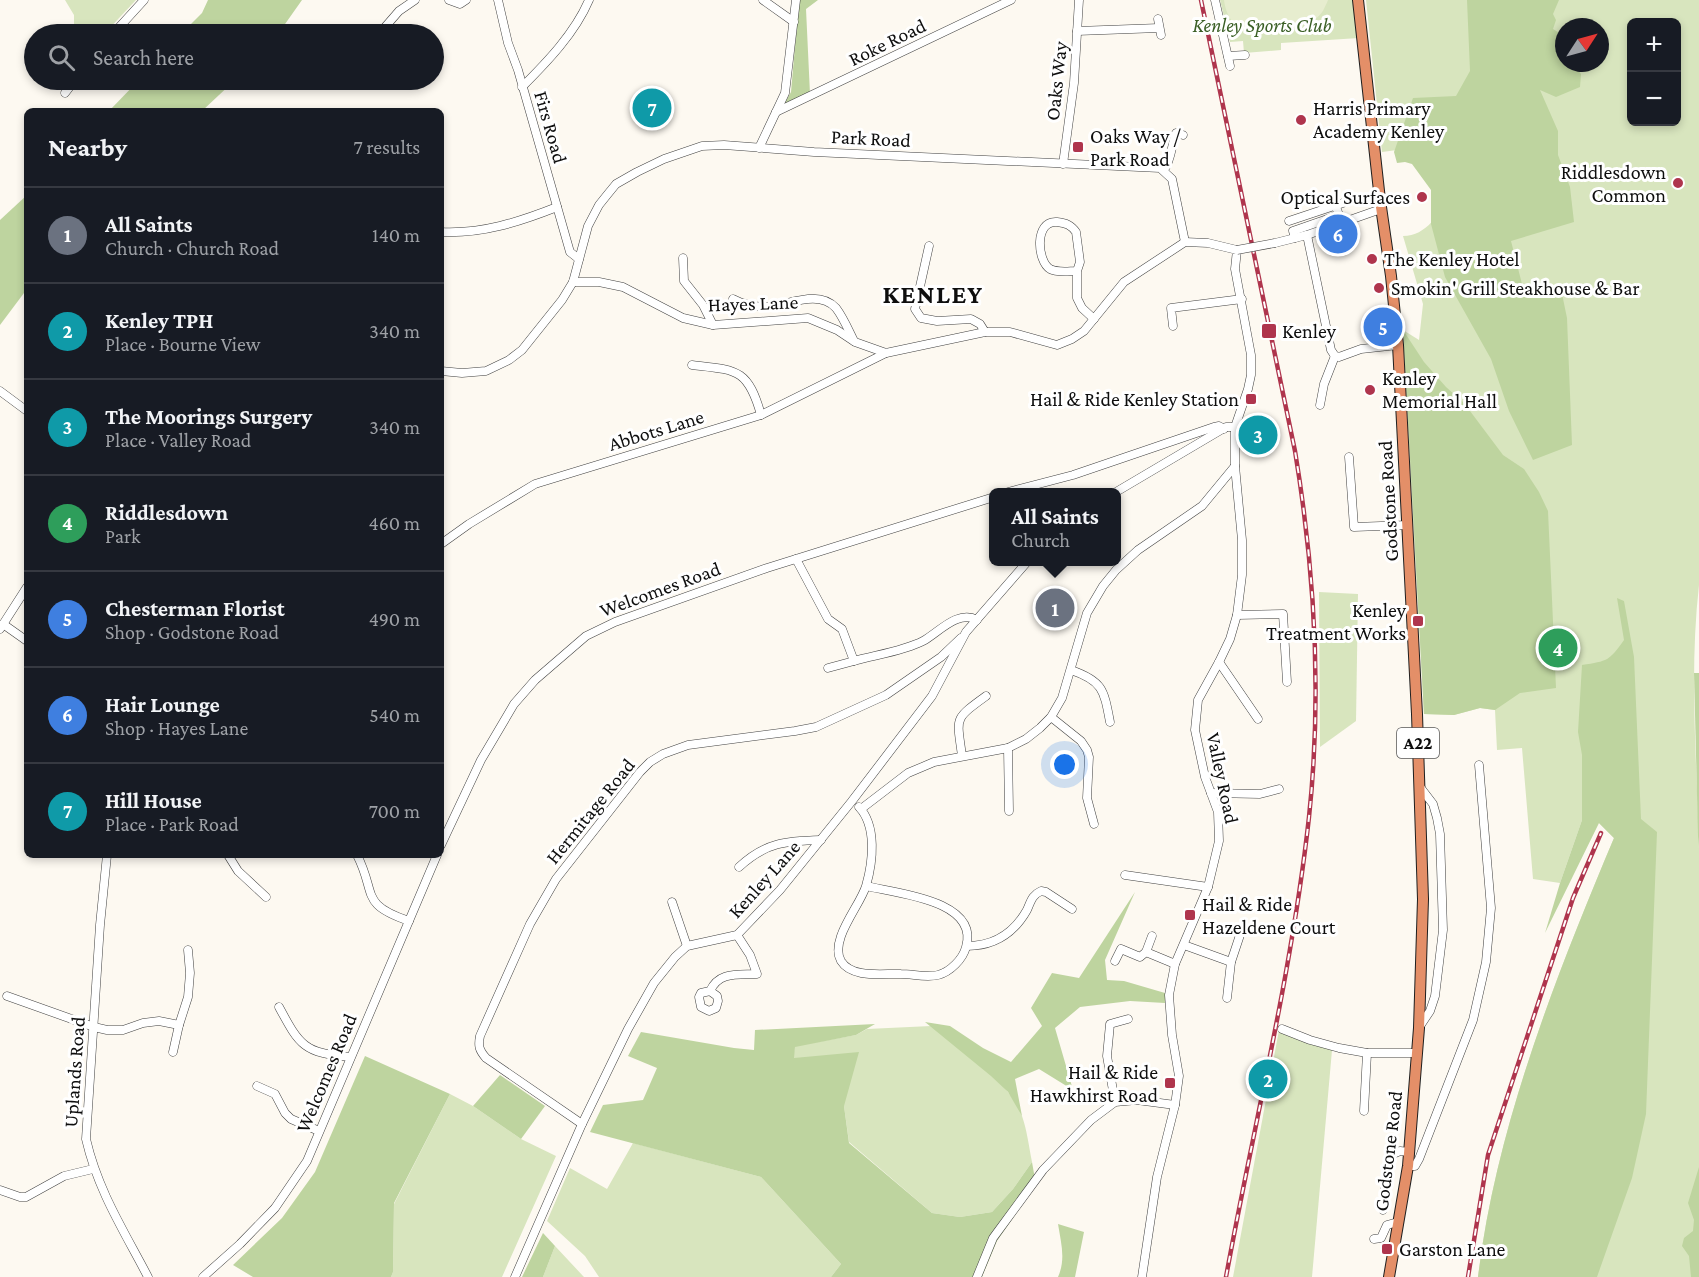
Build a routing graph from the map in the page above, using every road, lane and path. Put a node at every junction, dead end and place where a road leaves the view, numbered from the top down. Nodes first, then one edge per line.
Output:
1 (144, 0) edge
2 (415, 0) edge
3 (449, 0) edge
4 (466, 0) edge
5 (498, 0) edge
6 (589, 0) edge
7 (763, 0) edge
8 (796, 0) edge
9 (1011, 0) edge
10 (1078, 0) edge
11 (1215, 0) edge
12 (1358, 0) edge
13 (794, 22) junction
14 (122, 24) edge
15 (388, 24) edge
16 (1160, 27) dead end
17 (1077, 31) junction
18 (1245, 55) dead end
19 (1228, 56) junction
20 (1230, 66) dead end
21 (522, 87) junction
22 (67, 90) edge
23 (65, 93) dead end
24 (776, 112) junction
25 (1176, 132) dead end
26 (759, 148) junction
27 (1063, 164) junction
28 (1164, 170) junction
29 (1355, 199) dead end
30 (557, 207) junction
31 (1336, 207) junction
32 (1381, 208) junction
33 (1289, 221) dead end
34 (444, 232) edge
35 (1307, 235) junction
36 (1295, 238) junction
37 (1185, 242) junction
38 (929, 246) dead end
39 (1237, 250) junction
40 (683, 258) dead end
41 (579, 259) junction
42 (1077, 271) junction
43 (573, 282) junction
44 (733, 299) dead end
45 (1242, 299) junction
46 (1094, 319) junction
47 (713, 325) junction
48 (1173, 326) dead end
49 (985, 332) junction
50 (855, 342) junction
51 (1398, 345) junction
52 (886, 353) junction
53 (1335, 356) junction
54 (692, 365) dead end
55 (444, 371) edge
56 (0, 391) edge
57 (1320, 405) dead end
58 (24, 409) edge
59 (761, 415) junction
60 (1235, 427) junction
61 (1224, 429) junction
62 (1349, 457) dead end
63 (1235, 466) junction
64 (1023, 488) edge
65 (1121, 489) edge
66 (989, 498) edge
67 (1407, 525) junction
68 (444, 542) edge
69 (796, 559) junction
70 (1022, 566) edge
71 (1121, 566) edge
72 (1121, 566) edge
73 (24, 592) edge
74 (1237, 615) junction
75 (977, 620) junction
76 (2, 626) edge
77 (966, 632) junction
78 (24, 639) edge
79 (854, 661) junction
80 (1219, 662) junction
81 (828, 668) dead end
82 (1071, 670) junction
83 (1287, 682) dead end
84 (986, 696) dead end
85 (1051, 717) junction
86 (1258, 719) dead end
87 (1110, 722) dead end
88 (1008, 748) junction
89 (962, 756) junction
90 (1479, 765) dead end
91 (1419, 786) junction
92 (1279, 789) dead end
93 (1211, 793) junction
94 (852, 801) junction
95 (861, 809) junction
96 (1009, 811) dead end
97 (1094, 824) dead end
98 (444, 839) edge
99 (821, 840) junction
100 (107, 858) edge
101 (230, 858) edge
102 (358, 858) edge
103 (436, 858) edge
104 (739, 867) dead end
105 (1125, 875) dead end
106 (866, 886) junction
107 (1208, 887) junction
108 (266, 897) dead end
109 (672, 902) dead end
110 (1072, 909) dead end
111 (409, 921) junction
112 (1242, 932) dead end
113 (737, 935) junction
114 (1152, 936) dead end
115 (1184, 945) junction
116 (687, 946) junction
117 (967, 946) junction
118 (188, 950) dead end
119 (1146, 952) junction
120 (1115, 961) dead end
121 (1231, 962) junction
122 (1175, 964) junction
123 (710, 991) dead end
124 (7, 996) dead end
125 (1227, 998) dead end
126 (279, 1006) dead end
127 (1128, 1019) dead end
128 (179, 1025) junction
129 (94, 1027) junction
130 (1419, 1028) junction
131 (1282, 1029) dead end
132 (173, 1052) dead end
133 (1368, 1053) junction
134 (1417, 1055) junction
135 (350, 1058) junction
136 (257, 1086) dead end
137 (1115, 1102) junction
138 (1175, 1105) junction
139 (1364, 1111) dead end
140 (582, 1124) junction
141 (319, 1131) junction
142 (1409, 1152) junction
143 (1408, 1166) junction
144 (93, 1169) junction
145 (0, 1190) edge
146 (1383, 1209) dead end
147 (1398, 1222) junction
148 (1374, 1239) dead end
149 (148, 1277) edge
150 (203, 1277) edge
151 (515, 1277) edge
152 (976, 1277) edge
153 (1142, 1277) edge
154 (1389, 1277) edge

1 - 14 street
2 - 15 street
3 - 4 street
5 - 21 street, Firs Road
6 - 21 street
7 - 13 street
8 - 13 street
9 - 24 street, Roke Road
10 - 17 street, Oaks Way
11 - 19 street
12 - 32 highway, Godstone Road / A22
13 - 24 street
16 - 17 street
17 - 27 street, Oaks Way
18 - 19 street
19 - 20 street
21 - 30 street, Firs Road
22 - 23 street
24 - 26 street
25 - 28 street
26 - 27 street, Park Road
26 - 41 street, Park Road
27 - 28 street, Park Road
28 - 37 street
29 - 31 street
30 - 34 street
30 - 41 street, Firs Road
31 - 33 street
31 - 36 street
32 - 35 street
32 - 51 highway, Godstone Road / A22
35 - 36 street
35 - 53 street
36 - 39 street, bridge
37 - 39 street
37 - 46 street
38 - 49 street
39 - 45 street
40 - 47 street
41 - 43 street, Park Road
42 - 42 street
42 - 46 street
43 - 47 street, Hayes Lane
43 - 55 street
44 - 50 street
45 - 48 street
45 - 60 street
46 - 49 street
47 - 50 street, Hayes Lane
49 - 52 street
50 - 52 street, Hayes Lane
51 - 53 street
51 - 67 highway, Godstone Road / A22
52 - 59 street, Abbots Lane
53 - 57 street
54 - 59 street
56 - 58 street
59 - 68 street, Abbots Lane
60 - 61 street
60 - 63 street, Valley Road
61 - 64 street
61 - 65 street
62 - 67 street
63 - 71 street
63 - 74 street, Valley Road
66 - 69 street, Welcomes Road
67 - 91 highway, Godstone Road / A22
69 - 79 street
69 - 98 street, Welcomes Road
70 - 75 street, Kenley Lane
72 - 82 street
73 - 76 street
74 - 80 street, Valley Road
74 - 83 street
75 - 77 street, Kenley Lane
75 - 79 street
76 - 78 street
77 - 94 street, Kenley Lane
77 - 140 street, Hermitage Road
79 - 81 street
80 - 86 street
80 - 93 street, Valley Road
82 - 85 street
82 - 87 street
84 - 89 street
85 - 88 street
85 - 97 street
88 - 89 street
88 - 96 street
89 - 95 street
90 - 143 street
91 - 130 highway, Godstone Road / A22
91 - 130 street, Godstone Road
92 - 93 street
93 - 107 street, Valley Road
94 - 95 street
94 - 99 street, Kenley Lane
95 - 106 street
99 - 104 street
99 - 113 street, Kenley Lane
100 - 129 street, Uplands Road
101 - 108 street
102 - 111 street
103 - 111 street, Welcomes Road
105 - 107 street
106 - 117 street
106 - 117 street
107 - 115 street, Valley Road
109 - 116 street
110 - 117 street
111 - 135 street, Welcomes Road
112 - 121 street
113 - 116 street, Kenley Lane
113 - 123 street
114 - 119 street
115 - 121 street
115 - 122 street, Valley Road
116 - 140 street
118 - 128 street
119 - 120 street
119 - 122 street
121 - 125 street
122 - 138 street, Valley Road
124 - 129 street
126 - 135 street
127 - 137 street
128 - 129 street
128 - 132 street
129 - 144 street, Uplands Road
130 - 134 highway, Godstone Road / A22
131 - 133 street
133 - 134 street
133 - 139 street
134 - 142 highway, Godstone Road / A22
135 - 141 street, Welcomes Road
136 - 141 street
137 - 138 street
137 - 152 street
138 - 153 street, Valley Road
140 - 151 street
141 - 150 street, Welcomes Road
142 - 143 highway, Godstone Road / A22
142 - 146 street
143 - 147 highway, Godstone Road / A22
144 - 145 street
144 - 149 street, Uplands Road
147 - 148 street
147 - 154 highway, Godstone Road / A22

